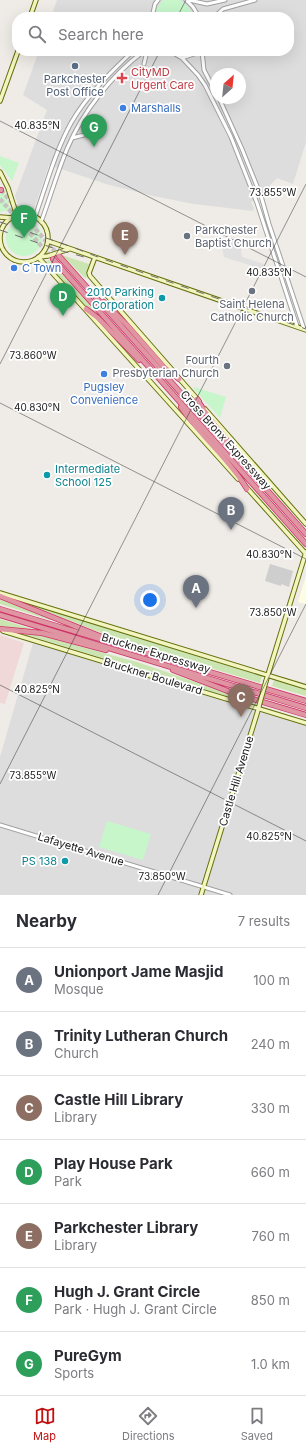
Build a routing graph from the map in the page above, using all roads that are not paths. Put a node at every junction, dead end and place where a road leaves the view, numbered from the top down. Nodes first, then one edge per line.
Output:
1 (36, 0) edge
2 (154, 0) edge
3 (158, 0) edge
4 (186, 0) edge
5 (189, 0) edge
6 (225, 0) edge
7 (255, 0) edge
8 (155, 4) junction
9 (32, 12) edge
10 (153, 12) edge
11 (196, 12) edge
12 (220, 12) edge
13 (16, 56) edge
14 (128, 56) edge
15 (138, 56) edge
16 (144, 56) edge
17 (179, 56) edge
18 (190, 56) edge
19 (203, 56) edge
20 (182, 58) junction
21 (144, 64) dead end
22 (210, 82) edge
23 (0, 101) edge
24 (222, 104) edge
25 (230, 122) junction
26 (224, 124) junction
27 (84, 135) dead end
28 (72, 138) junction
29 (0, 172) edge
30 (17, 216) junction
31 (0, 217) edge
32 (35, 217) junction
33 (12, 218) junction
34 (41, 222) junction
35 (0, 234) edge
36 (48, 241) junction
37 (70, 249) junction
38 (59, 256) tunnel mouth
39 (39, 257) junction
40 (95, 257) junction
41 (53, 259) tunnel mouth
42 (73, 272) junction
43 (86, 309) junction
44 (297, 326) junction
45 (305, 329) edge
46 (157, 376) junction
47 (179, 379) junction
48 (172, 393) junction
49 (196, 399) junction
50 (247, 489) junction
51 (282, 507) junction
52 (306, 524) edge
53 (306, 534) edge
54 (306, 544) edge
55 (306, 553) edge
56 (0, 594) edge
57 (0, 609) edge
58 (0, 615) edge
59 (0, 630) edge
60 (117, 644) junction
61 (119, 652) junction
62 (151, 661) junction
63 (268, 675) junction
64 (306, 687) edge
65 (306, 701) edge
66 (259, 707) junction
67 (306, 708) edge
68 (306, 716) edge
69 (306, 723) edge
70 (0, 824) edge
71 (204, 887) junction
72 (202, 895) edge
73 (230, 895) edge

1 - 9 main road
2 - 8 street
3 - 8 street
4 - 11 street
5 - 6 street
7 - 12 street
8 - 10 street
13 - 23 main road
14 - 32 street
15 - 28 street
16 - 21 street
17 - 20 street
18 - 20 street
19 - 22 street
20 - 26 street
24 - 25 street
25 - 26 street
25 - 45 street
26 - 44 street
27 - 28 street
28 - 34 street
29 - 30 main road
30 - 32 main road
30 - 33 main road
31 - 33 main road
32 - 34 main road
33 - 35 main road
34 - 36 main road
35 - 39 main road
36 - 37 main road
36 - 39 main road
37 - 39 main road
37 - 40 main road
38 - 42 highway, Cross Bronx Expressway
39 - 43 main road
40 - 44 main road
40 - 47 main road
41 - 46 highway, Cross Bronx Expressway
42 - 47 highway
42 - 51 highway, Cross Bronx Expressway
43 - 46 highway
43 - 50 main road
44 - 45 main road
46 - 48 highway, Cross Bronx Expressway
47 - 49 main road
48 - 50 highway
48 - 54 highway, Cross Bronx Expressway
49 - 51 highway
49 - 52 main road
50 - 55 main road
51 - 53 highway, Cross Bronx Expressway
55 - 63 main road, Castle Hill Avenue
56 - 60 highway
56 - 63 main road
57 - 60 highway, Bruckner Expressway
58 - 61 highway, Bruckner Expressway
59 - 61 highway
59 - 66 main road, Bruckner Boulevard
60 - 65 highway, Bruckner Expressway
61 - 62 highway, Bruckner Expressway
62 - 67 highway, Bruckner Expressway
62 - 68 highway
63 - 64 main road
63 - 66 main road, Castle Hill Avenue, bridge
66 - 69 main road, Bruckner Boulevard
66 - 71 main road, Castle Hill Avenue
70 - 71 street, Lafayette Avenue
71 - 72 main road, Castle Hill Avenue
71 - 73 street, Lafayette Avenue

